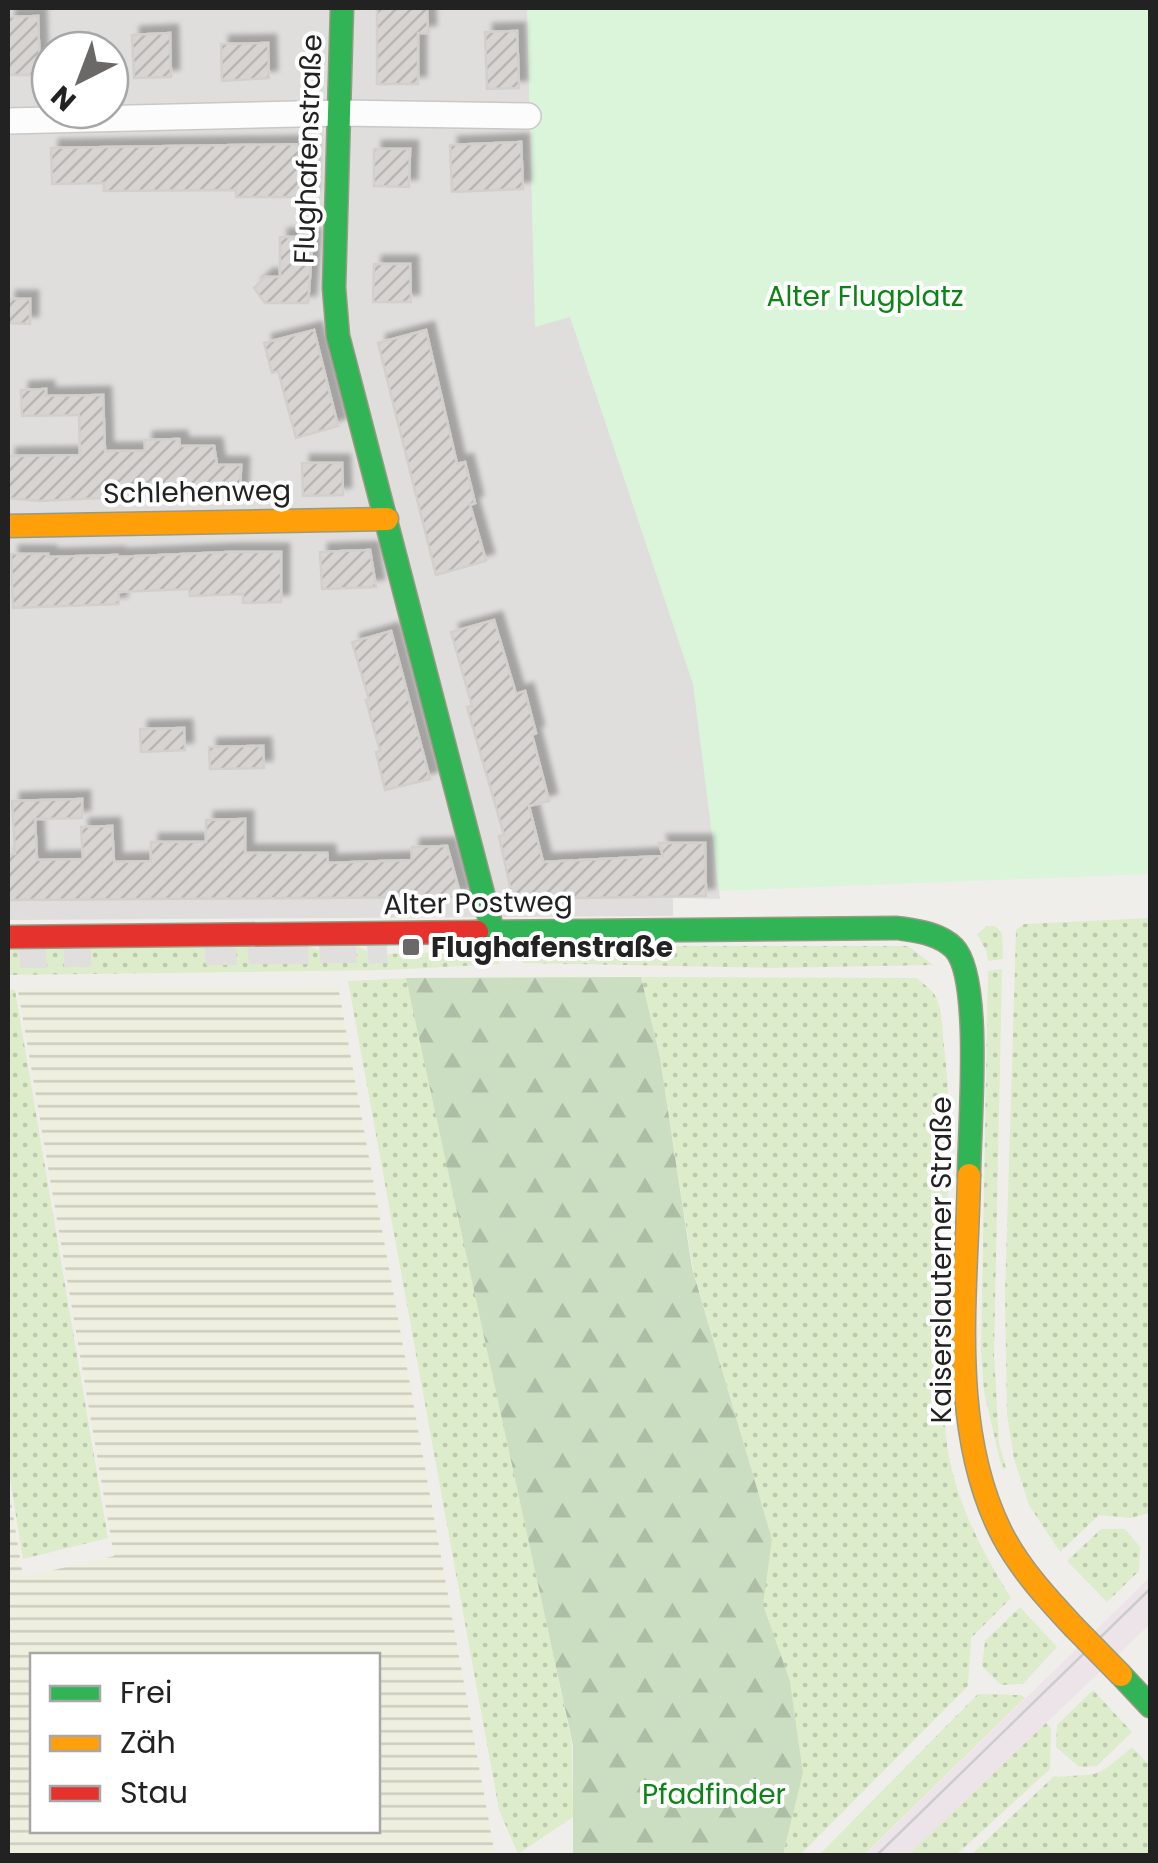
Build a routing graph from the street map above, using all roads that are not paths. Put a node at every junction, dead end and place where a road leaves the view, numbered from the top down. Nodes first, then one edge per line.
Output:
1 (342, 8) edge
2 (341, 113) junction
3 (528, 116) dead end
4 (8, 121) edge
5 (386, 519) junction
6 (8, 526) edge
7 (492, 932) junction
8 (8, 937) edge
9 (947, 940) joint
10 (1150, 1706) edge

1 - 2 main road, Flughafenstraße
2 - 3 street
2 - 4 street
2 - 5 main road, Flughafenstraße
5 - 6 main road, Schlehenweg
5 - 7 main road, Flughafenstraße
7 - 8 main road, Alter Postweg
7 - 9 main road, Alter Postweg
9 - 10 main road, Kaiserslauterner Straße, bridge

